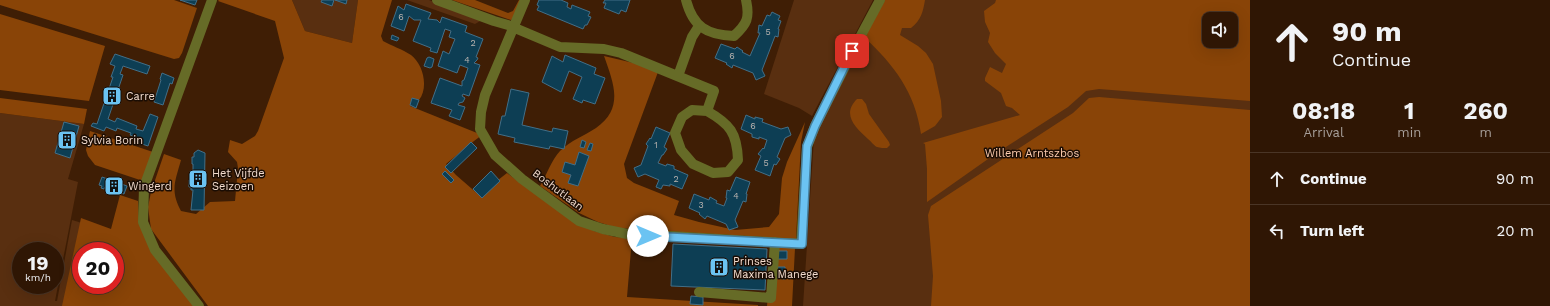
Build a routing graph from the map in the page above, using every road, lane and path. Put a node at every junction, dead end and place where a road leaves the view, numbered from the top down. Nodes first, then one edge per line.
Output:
1 (212, 0) edge
2 (437, 0) edge
3 (525, 0) edge
4 (686, 0) edge
5 (746, 0) edge
6 (880, 0) edge
7 (699, 26) junction
8 (513, 27) junction
9 (680, 72) junction
10 (707, 111) junction
11 (775, 242) junction
12 (698, 292) dead end
13 (198, 306) edge

1 - 13 lane
2 - 8 lane
3 - 8 lane, Boshutlaan
4 - 7 lane
5 - 7 lane
6 - 11 lane, Boshutlaan
7 - 9 lane
8 - 9 lane
8 - 11 lane, Boshutlaan
9 - 10 lane
10 - 10 lane
11 - 12 lane

